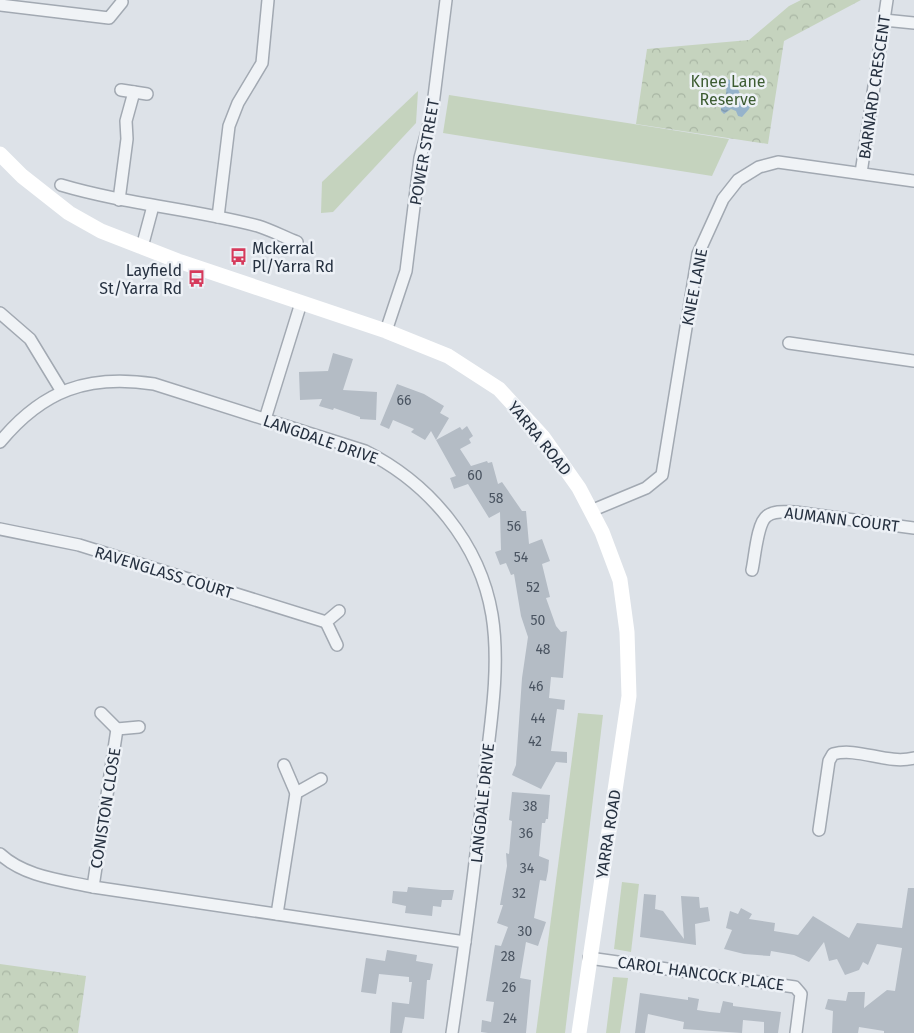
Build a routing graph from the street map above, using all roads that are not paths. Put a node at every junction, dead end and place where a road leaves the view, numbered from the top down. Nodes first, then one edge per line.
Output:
1 (268, 0) edge
2 (446, 0) edge
3 (887, 0) edge
4 (122, 2) dead end
5 (0, 5) edge
6 (884, 20) junction
7 (914, 23) edge
8 (121, 90) dead end
9 (134, 92) junction
10 (148, 94) dead end
11 (0, 154) edge
12 (861, 173) junction
13 (914, 181) edge
14 (61, 185) dead end
15 (119, 200) junction
16 (153, 206) junction
17 (218, 217) junction
18 (297, 242) dead end
19 (142, 247) junction
20 (301, 303) junction
21 (0, 313) edge
22 (386, 332) junction
23 (789, 343) dead end
24 (914, 362) edge
25 (61, 390) junction
26 (265, 419) junction
27 (0, 442) edge
28 (592, 510) junction
29 (914, 528) edge
30 (0, 529) edge
31 (752, 570) dead end
32 (339, 611) dead end
33 (326, 622) junction
34 (337, 645) dead end
35 (101, 713) dead end
36 (139, 727) dead end
37 (117, 729) junction
38 (914, 758) edge
39 (284, 766) dead end
40 (321, 779) dead end
41 (296, 793) junction
42 (819, 830) dead end
43 (0, 854) edge
44 (92, 887) junction
45 (277, 914) junction
46 (465, 942) junction
47 (589, 958) junction
48 (452, 1033) edge
49 (579, 1033) edge
50 (796, 1033) edge

1 - 17 street
2 - 22 street, POWER STREET
3 - 6 street, BARNARD CRESCENT
4 - 5 street
6 - 7 street
6 - 12 street, BARNARD CRESCENT
8 - 9 street
9 - 10 street
9 - 15 street
11 - 19 main road, YARRA ROAD
12 - 13 street, KNEE LANE
12 - 28 street, KNEE LANE
14 - 15 street
15 - 16 street
16 - 17 street
16 - 19 street
17 - 18 street
19 - 20 main road, YARRA ROAD
20 - 22 main road, YARRA ROAD
20 - 26 street
21 - 25 street
22 - 28 main road, YARRA ROAD
23 - 24 street
25 - 26 street, LANGDALE DRIVE
25 - 27 street, LANGDALE DRIVE
26 - 46 street, LANGDALE DRIVE
28 - 47 main road, YARRA ROAD
29 - 31 street, AUMANN COURT
30 - 33 street, RAVENGLASS COURT
32 - 33 street
33 - 34 street
35 - 37 street, CONISTON CLOSE
36 - 37 street, CONISTON CLOSE
37 - 44 street, CONISTON CLOSE
38 - 42 street
39 - 41 street
40 - 41 street
41 - 45 street
43 - 44 street
44 - 45 street
45 - 46 street
46 - 48 street, LANGDALE DRIVE
47 - 49 main road, YARRA ROAD
47 - 50 street, CAROL HANCOCK PLACE

